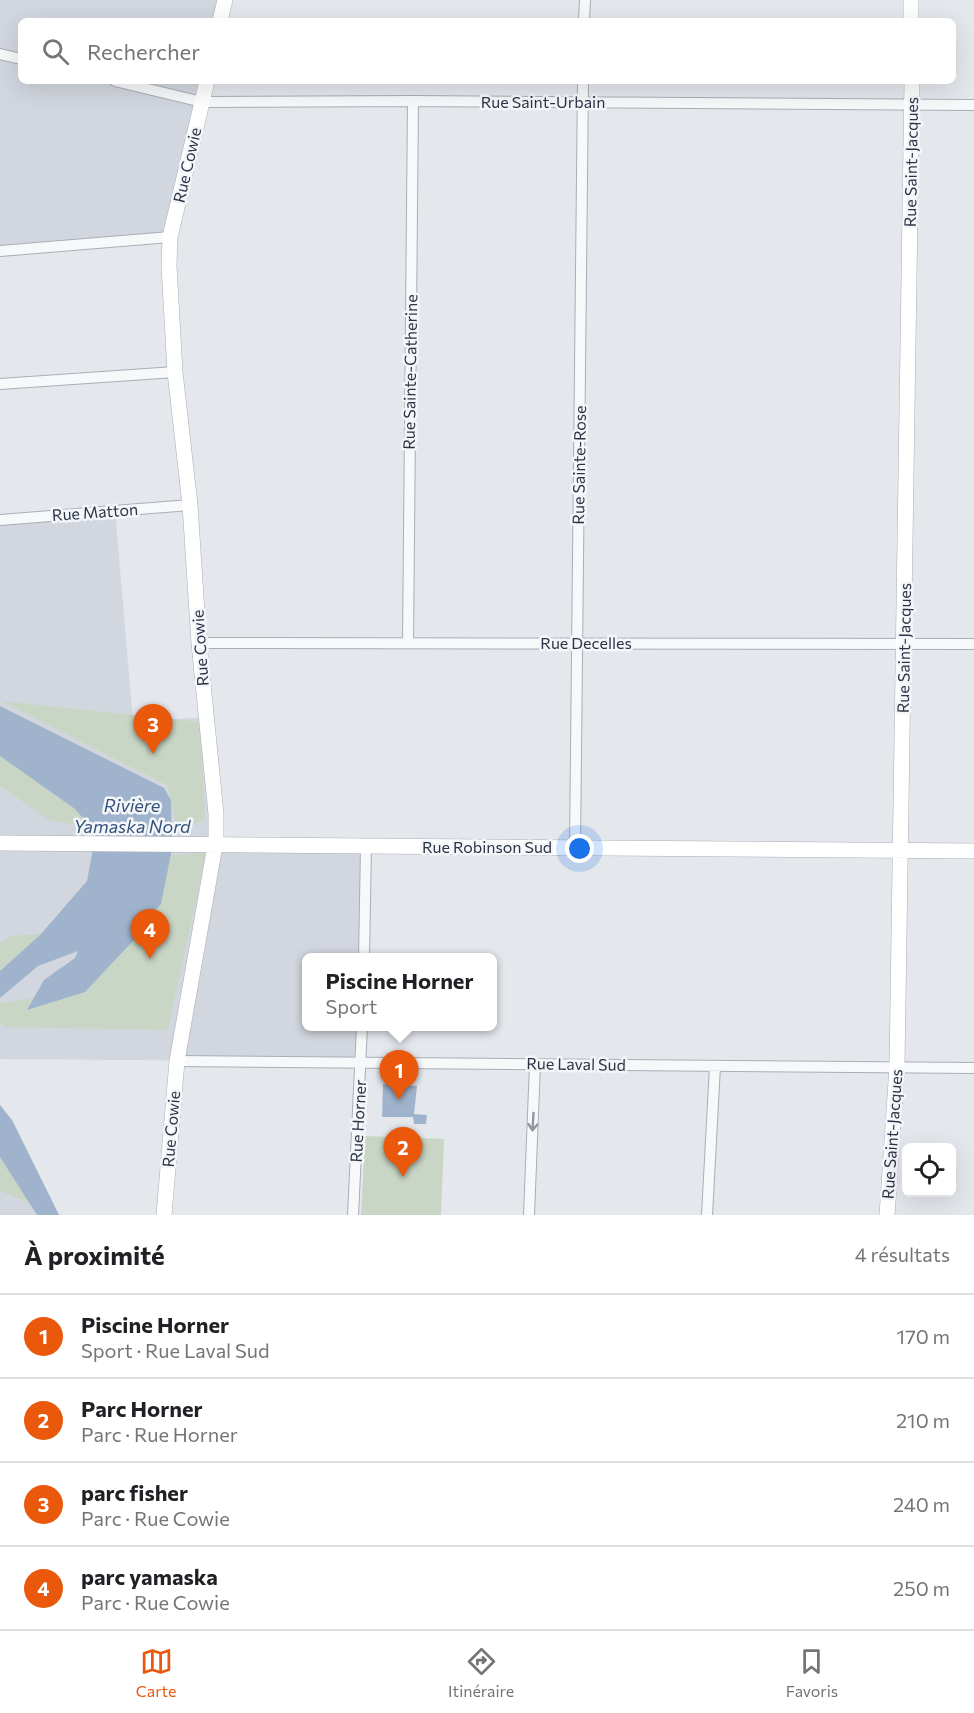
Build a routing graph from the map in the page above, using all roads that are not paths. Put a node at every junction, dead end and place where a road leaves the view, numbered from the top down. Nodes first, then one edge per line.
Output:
1 (225, 0) edge
2 (585, 0) edge
3 (911, 0) edge
4 (221, 18) edge
5 (584, 18) edge
6 (911, 18) edge
7 (0, 54) edge
8 (18, 57) edge
9 (127, 84) edge
10 (206, 84) edge
11 (583, 84) edge
12 (912, 84) edge
13 (413, 100) junction
14 (202, 102) junction
15 (583, 102) junction
16 (912, 105) junction
17 (974, 105) edge
18 (170, 237) junction
19 (0, 250) edge
20 (175, 372) junction
21 (0, 384) edge
22 (190, 505) junction
23 (0, 520) edge
24 (199, 643) junction
25 (408, 643) junction
26 (577, 643) junction
27 (904, 644) junction
28 (974, 644) edge
29 (0, 843) edge
30 (209, 845) junction
31 (366, 846) junction
32 (575, 848) junction
33 (900, 851) junction
34 (974, 852) edge
35 (364, 953) edge
36 (362, 1031) edge
37 (177, 1061) junction
38 (362, 1062) junction
39 (535, 1064) junction
40 (715, 1066) junction
41 (897, 1067) junction
42 (974, 1068) edge
43 (164, 1215) edge
44 (353, 1215) edge
45 (529, 1215) edge
46 (707, 1215) edge
47 (887, 1215) edge

1 - 4 street
2 - 5 street
3 - 6 street
7 - 8 street
9 - 14 street, Rue Saint-Urbain
10 - 14 street, Rue Cowie
11 - 15 street, Rue Sainte-Rose
12 - 16 street, Rue Saint-Jacques
13 - 14 street, Rue Saint-Urbain
13 - 15 street, Rue Saint-Urbain
13 - 25 street, Rue Sainte-Catherine
14 - 18 street, Rue Cowie
15 - 16 street, Rue Saint-Urbain
15 - 26 street, Rue Sainte-Rose
16 - 17 street, Rue Saint-Urbain
16 - 27 street, Rue Saint-Jacques
18 - 19 street
18 - 20 street, Rue Cowie
20 - 21 street
20 - 22 street, Rue Cowie
22 - 23 street, Rue Matton
22 - 24 street, Rue Cowie
24 - 25 street, Rue Decelles
24 - 30 street, Rue Cowie
25 - 26 street, Rue Decelles
26 - 27 street, Rue Decelles
26 - 32 street, Rue Sainte-Rose
27 - 28 street, Rue Decelles
27 - 33 street, Rue Saint-Jacques
29 - 30 street, Rue Robinson Sud
30 - 31 street, Rue Robinson Sud
30 - 37 street, Rue Cowie
31 - 32 street, Rue Robinson Sud
31 - 35 street
32 - 33 street, Rue Robinson Sud
33 - 34 street, Rue Robinson Sud
33 - 41 street, Rue Saint-Jacques
36 - 38 street, Rue Horner
37 - 38 street, Rue Laval Sud
37 - 43 street, Rue Cowie
38 - 39 street, Rue Laval Sud
38 - 44 street, Rue Horner
39 - 40 street, Rue Laval Sud
39 -> 45 street
40 - 41 street, Rue Laval Sud
40 - 46 street
41 - 42 street, Rue Laval Sud
41 - 47 street, Rue Saint-Jacques

